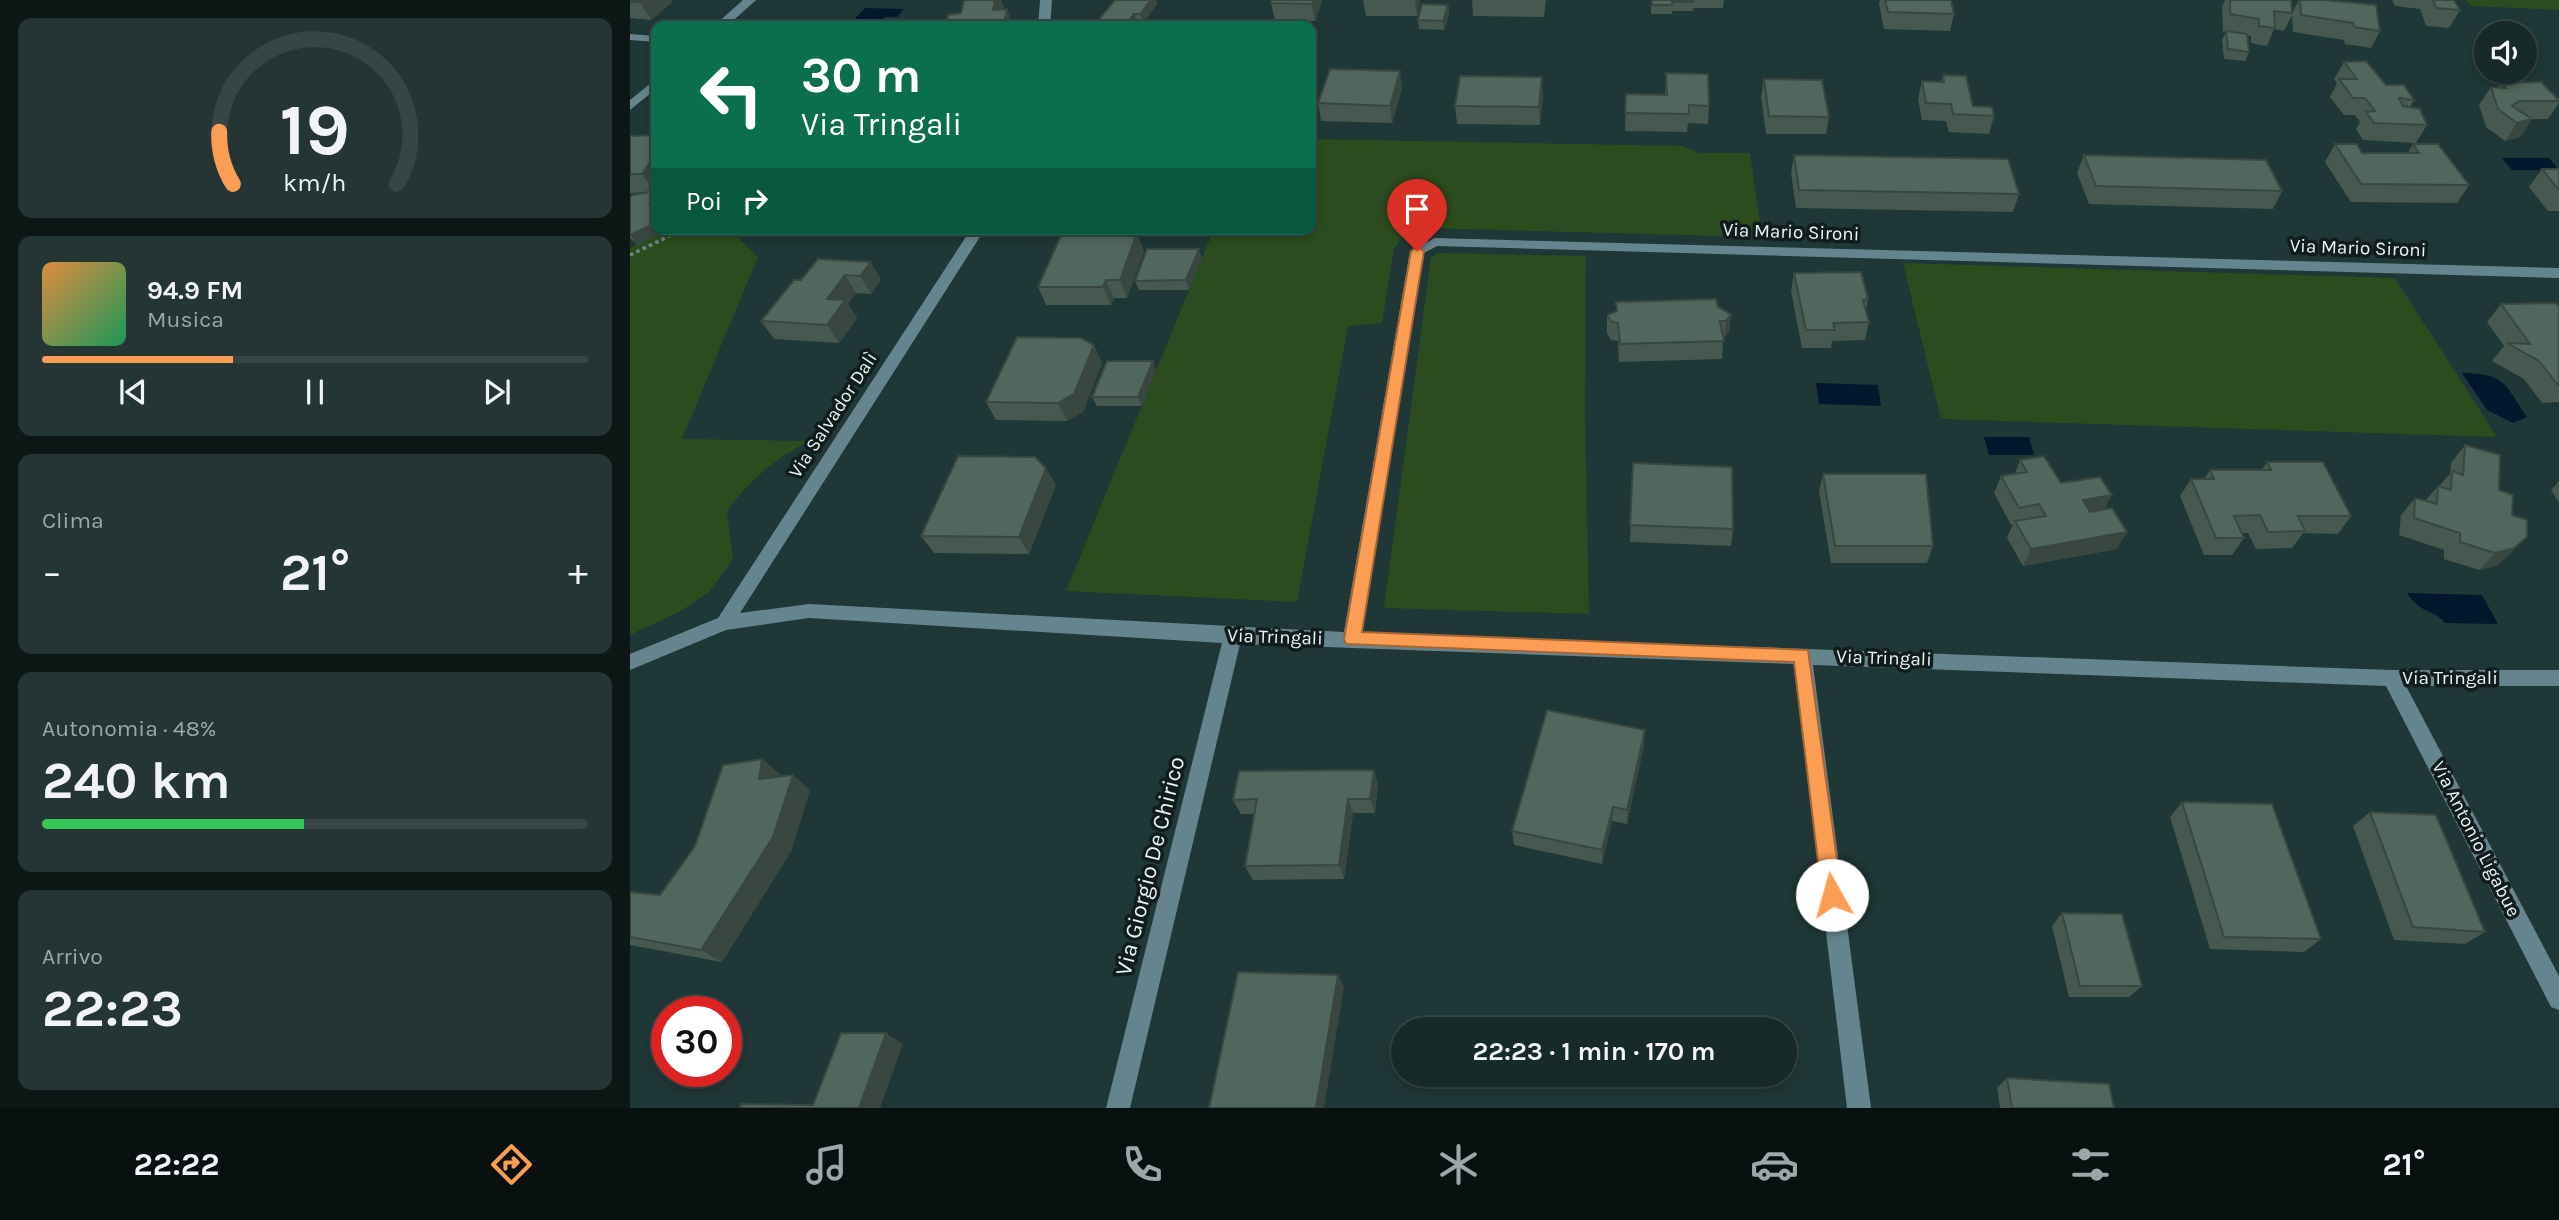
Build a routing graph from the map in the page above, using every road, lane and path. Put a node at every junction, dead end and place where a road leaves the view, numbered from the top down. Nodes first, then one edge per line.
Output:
1 (750, 0) edge
2 (1046, 0) edge
3 (726, 21) edge
4 (1044, 21) edge
5 (630, 37) edge
6 (651, 39) edge
7 (651, 87) edge
8 (630, 106) edge
9 (672, 235) edge
10 (974, 235) edge
11 (630, 255) edge
12 (2559, 273) edge
13 (724, 623) junction
14 (1233, 636) junction
15 (1352, 639) junction
16 (1802, 655) junction
17 (630, 662) edge
18 (2392, 678) junction
19 (2559, 678) edge
20 (2559, 999) edge
21 (1118, 1108) edge
22 (1859, 1108) edge

1 - 3 street
2 - 4 street
5 - 6 street
7 - 8 street
9 - 11 path
10 - 13 street, Via Salvador Dalì
12 - 15 street, Via Mario Sironi
13 - 14 street, Via Tringali
13 - 17 street, Via Tringali
14 - 15 street, Via Tringali
14 - 21 street, Via Giorgio De Chirico
15 - 16 street, Via Tringali
16 - 18 street, Via Tringali
16 - 22 street
18 - 19 street, Via Tringali
18 - 20 street, Via Antonio Ligabue

